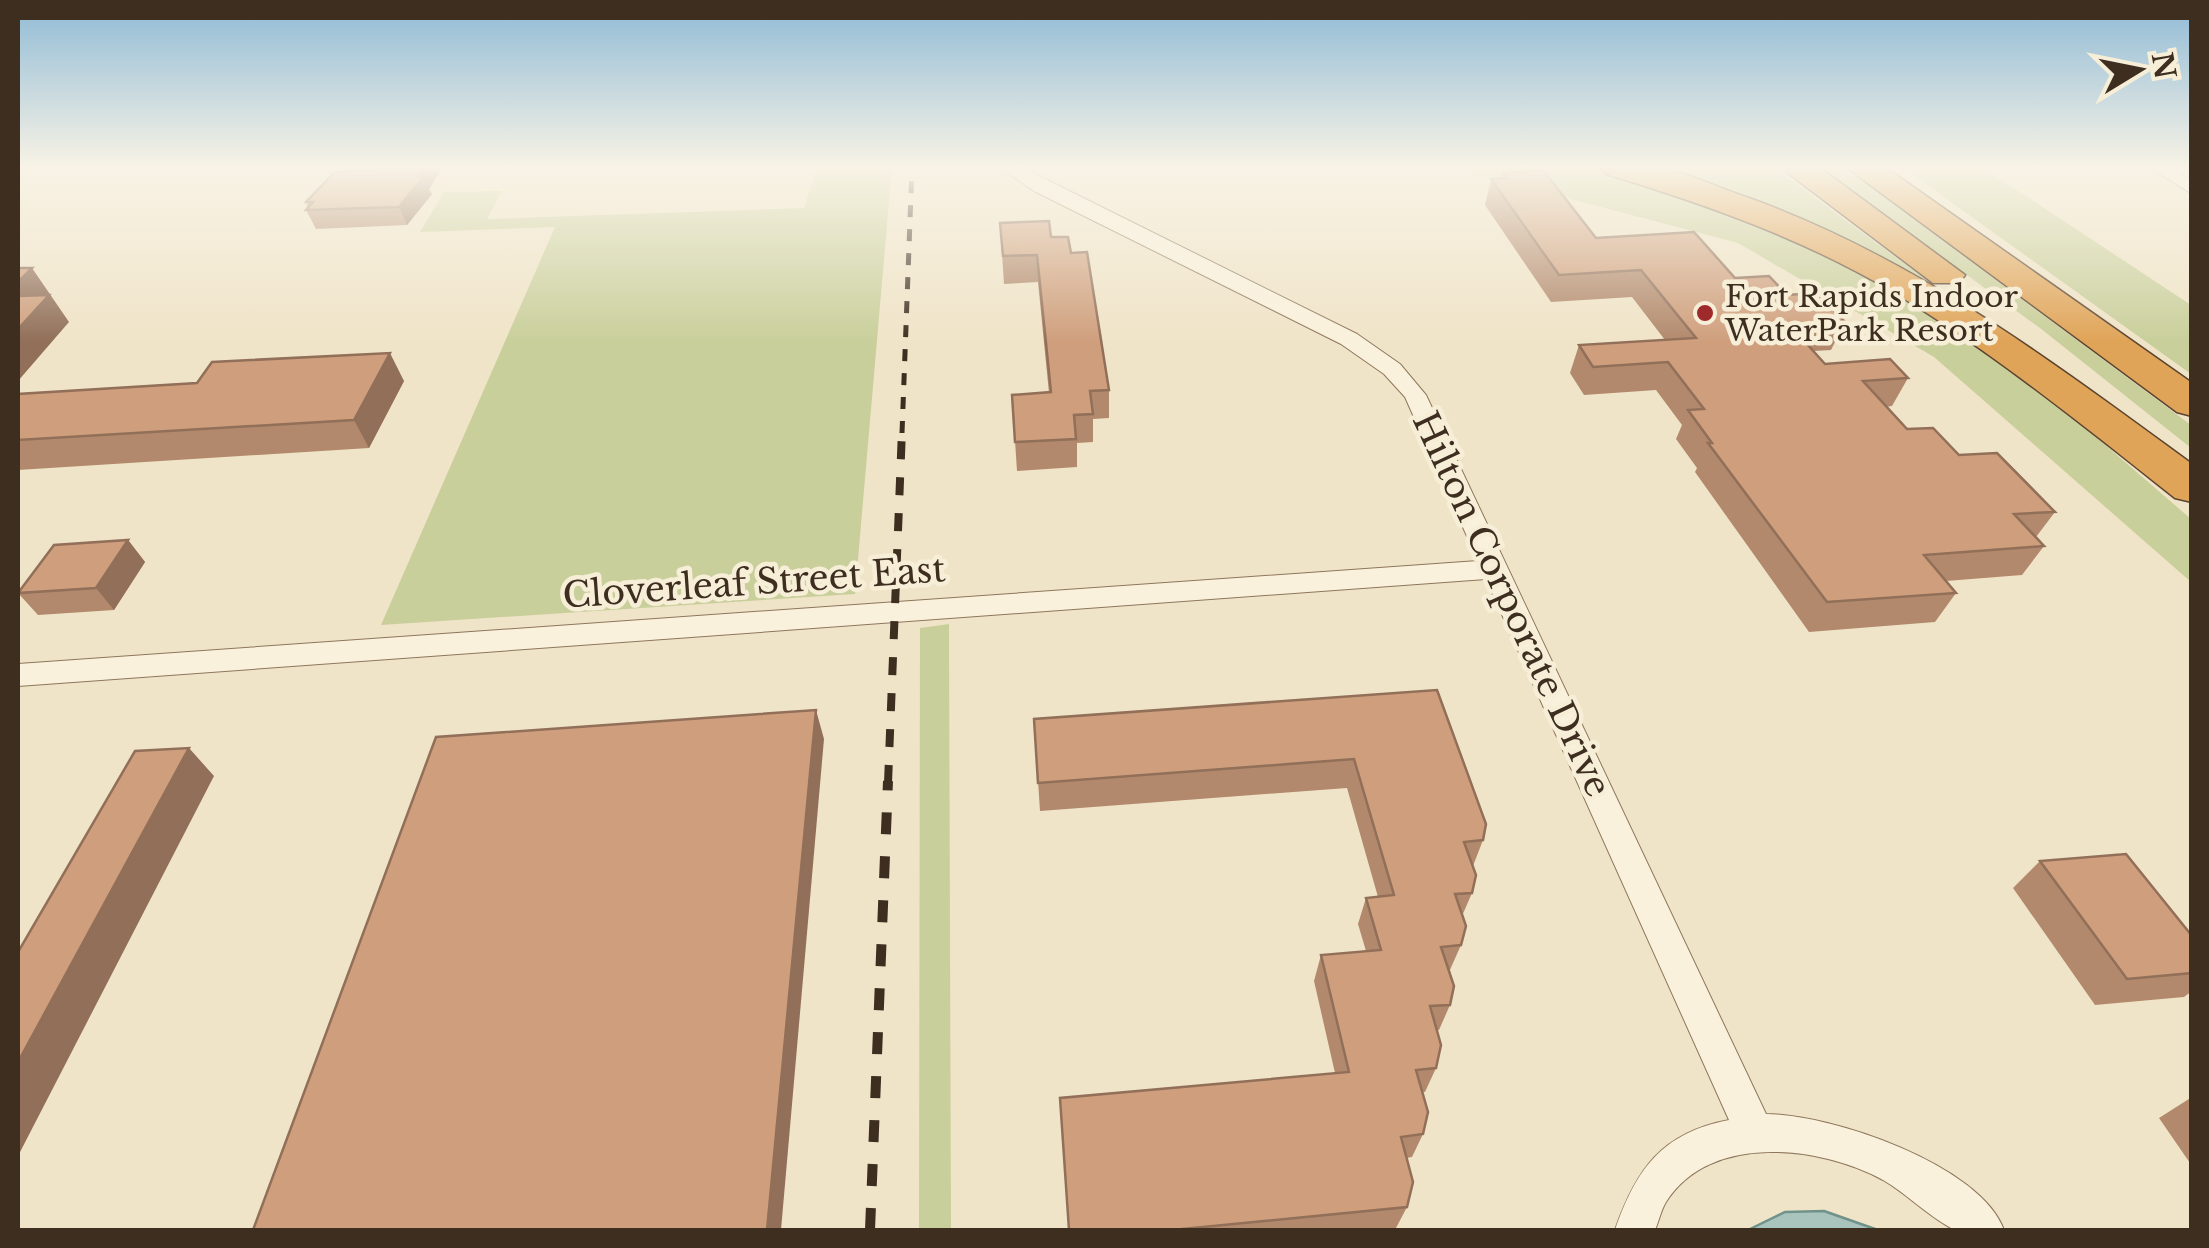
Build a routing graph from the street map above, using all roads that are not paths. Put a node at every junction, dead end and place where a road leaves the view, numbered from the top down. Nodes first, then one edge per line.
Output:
1 (1118, 225) edge
2 (1783, 225) edge
3 (1876, 225) edge
4 (1947, 225) edge
5 (2192, 403) edge
6 (2192, 471) edge
7 (2192, 487) edge
8 (1496, 569) junction
9 (18, 675) edge
10 (1754, 1131) junction
11 (1635, 1230) edge
12 (1984, 1230) edge

1 - 8 street, Hilton Corporate Drive
2 - 7 highway
3 - 6 highway
4 - 5 highway
8 - 9 street, Cloverleaf Street East
8 - 10 street, Hilton Corporate Drive
10 - 11 street
10 - 12 street

